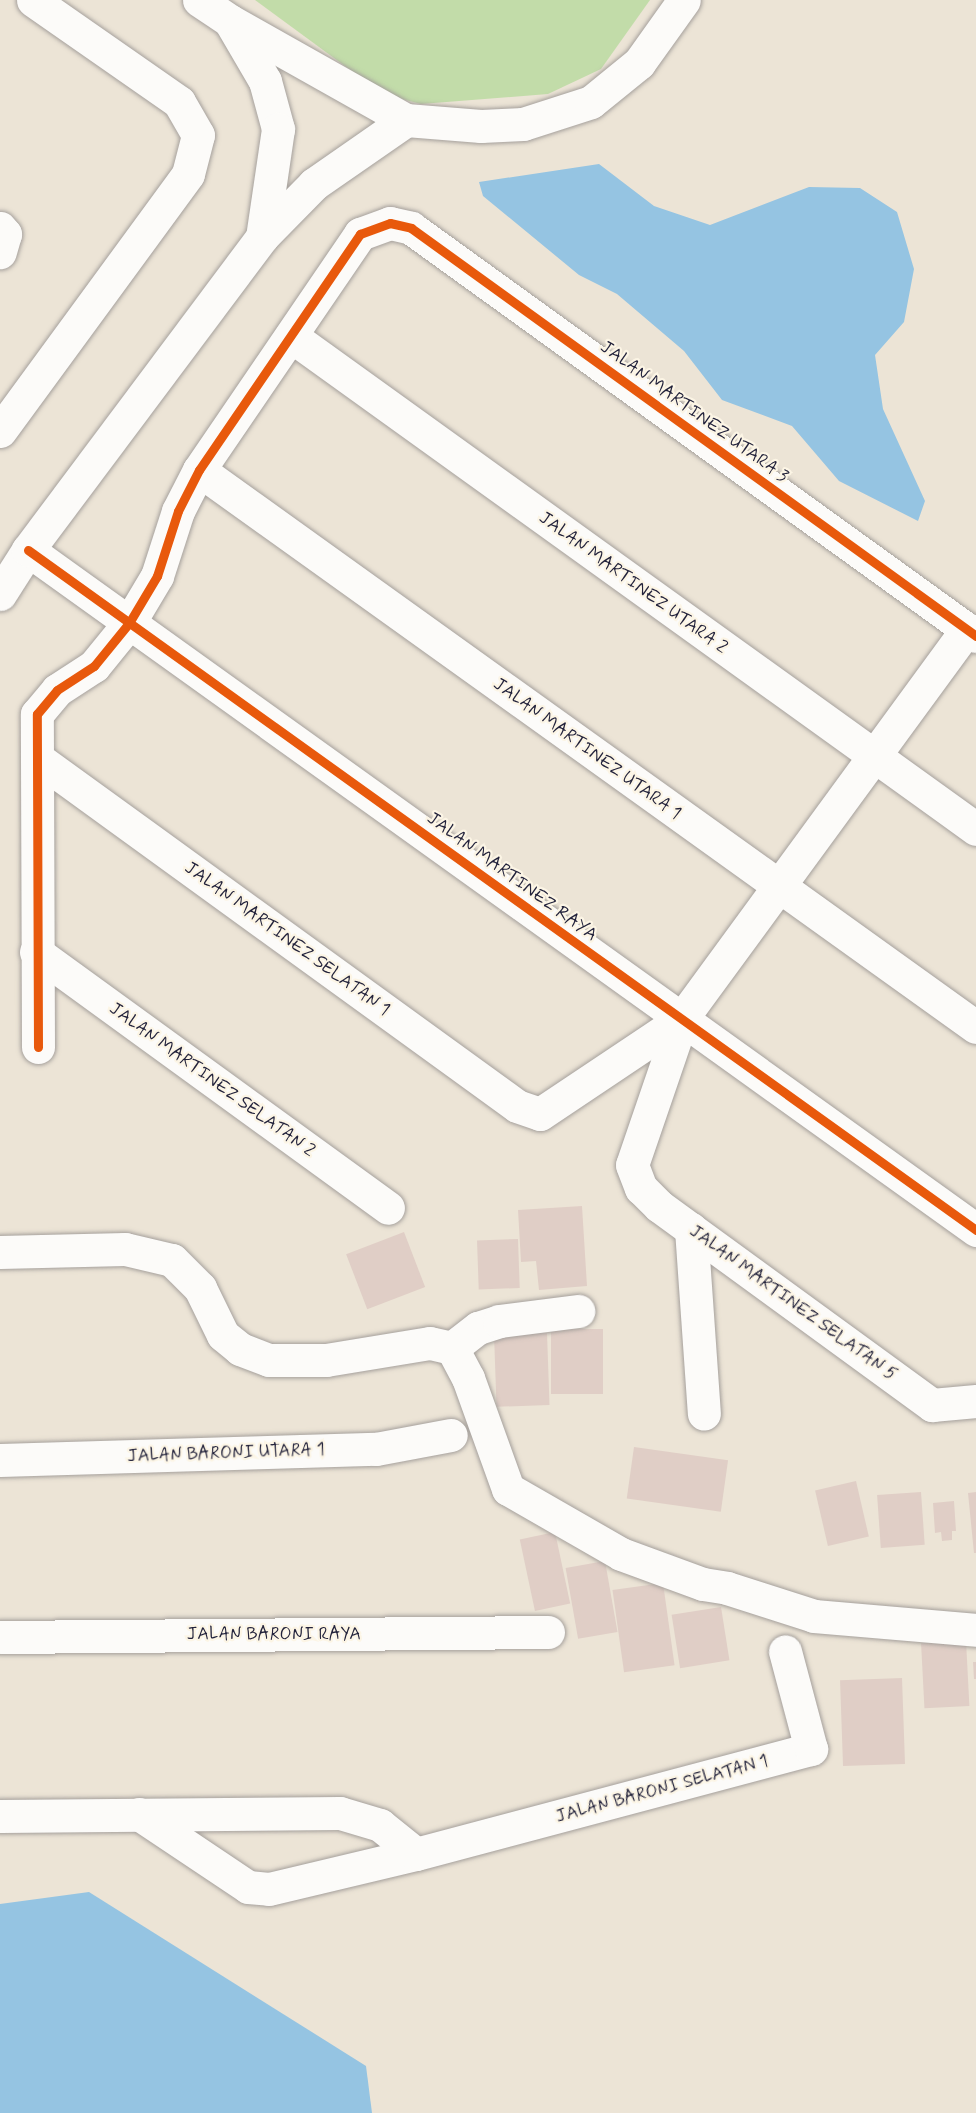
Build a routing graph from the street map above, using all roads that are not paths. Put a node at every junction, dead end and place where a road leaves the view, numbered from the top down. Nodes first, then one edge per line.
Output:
1 (33, 0) edge
2 (199, 0) edge
3 (684, 0) edge
4 (230, 21) junction
5 (406, 120) junction
6 (262, 237) junction
7 (291, 336) junction
8 (0, 431) edge
9 (199, 470) junction
10 (28, 549) junction
11 (0, 594) edge
12 (129, 623) junction
13 (971, 632) edge
14 (874, 756) junction
15 (37, 758) junction
16 (976, 829) edge
17 (779, 886) junction
18 (36, 952) junction
19 (682, 1019) junction
20 (976, 1027) edge
21 (38, 1047) dead end
22 (388, 1208) dead end
23 (690, 1229) junction
24 (976, 1230) edge
25 (0, 1252) edge
26 (578, 1311) dead end
27 (452, 1348) junction
28 (976, 1401) edge
29 (704, 1414) dead end
30 (451, 1435) dead end
31 (0, 1460) edge
32 (976, 1630) edge
33 (548, 1632) dead end
34 (0, 1637) edge
35 (785, 1651) dead end
36 (139, 1814) junction
37 (0, 1816) edge
38 (416, 1854) junction

1 - 8 street
2 - 4 street
3 - 5 street
4 - 5 street
4 - 6 street
5 - 6 street
6 - 10 street
7 - 9 street
7 - 13 street, JALAN MARTINEZ UTARA 3
7 - 14 street, JALAN MARTINEZ UTARA 2
9 - 12 street
9 - 17 street, JALAN MARTINEZ UTARA 1
10 - 11 street
10 - 12 street, JALAN MARTINEZ RAYA
12 - 15 street
12 - 19 street, JALAN MARTINEZ RAYA
13 - 14 street
14 - 16 street, JALAN MARTINEZ UTARA 2
14 - 17 street
15 - 18 street
15 - 19 street, JALAN MARTINEZ SELATAN 1
17 - 19 street
17 - 20 street, JALAN MARTINEZ UTARA 1
18 - 21 street
18 - 22 street, JALAN MARTINEZ SELATAN 2
19 - 23 street, JALAN MARTINEZ SELATAN 5
19 - 24 street, JALAN MARTINEZ RAYA
23 - 28 street, JALAN MARTINEZ SELATAN 5
23 - 29 street
25 - 27 street
26 - 27 street
27 - 32 street
30 - 31 street, JALAN BARONI UTARA 1
33 - 34 street, JALAN BARONI RAYA
35 - 38 street, JALAN BARONI SELATAN 1
36 - 37 street
36 - 38 street
36 - 38 street, JALAN BARONI SELATAN 1

